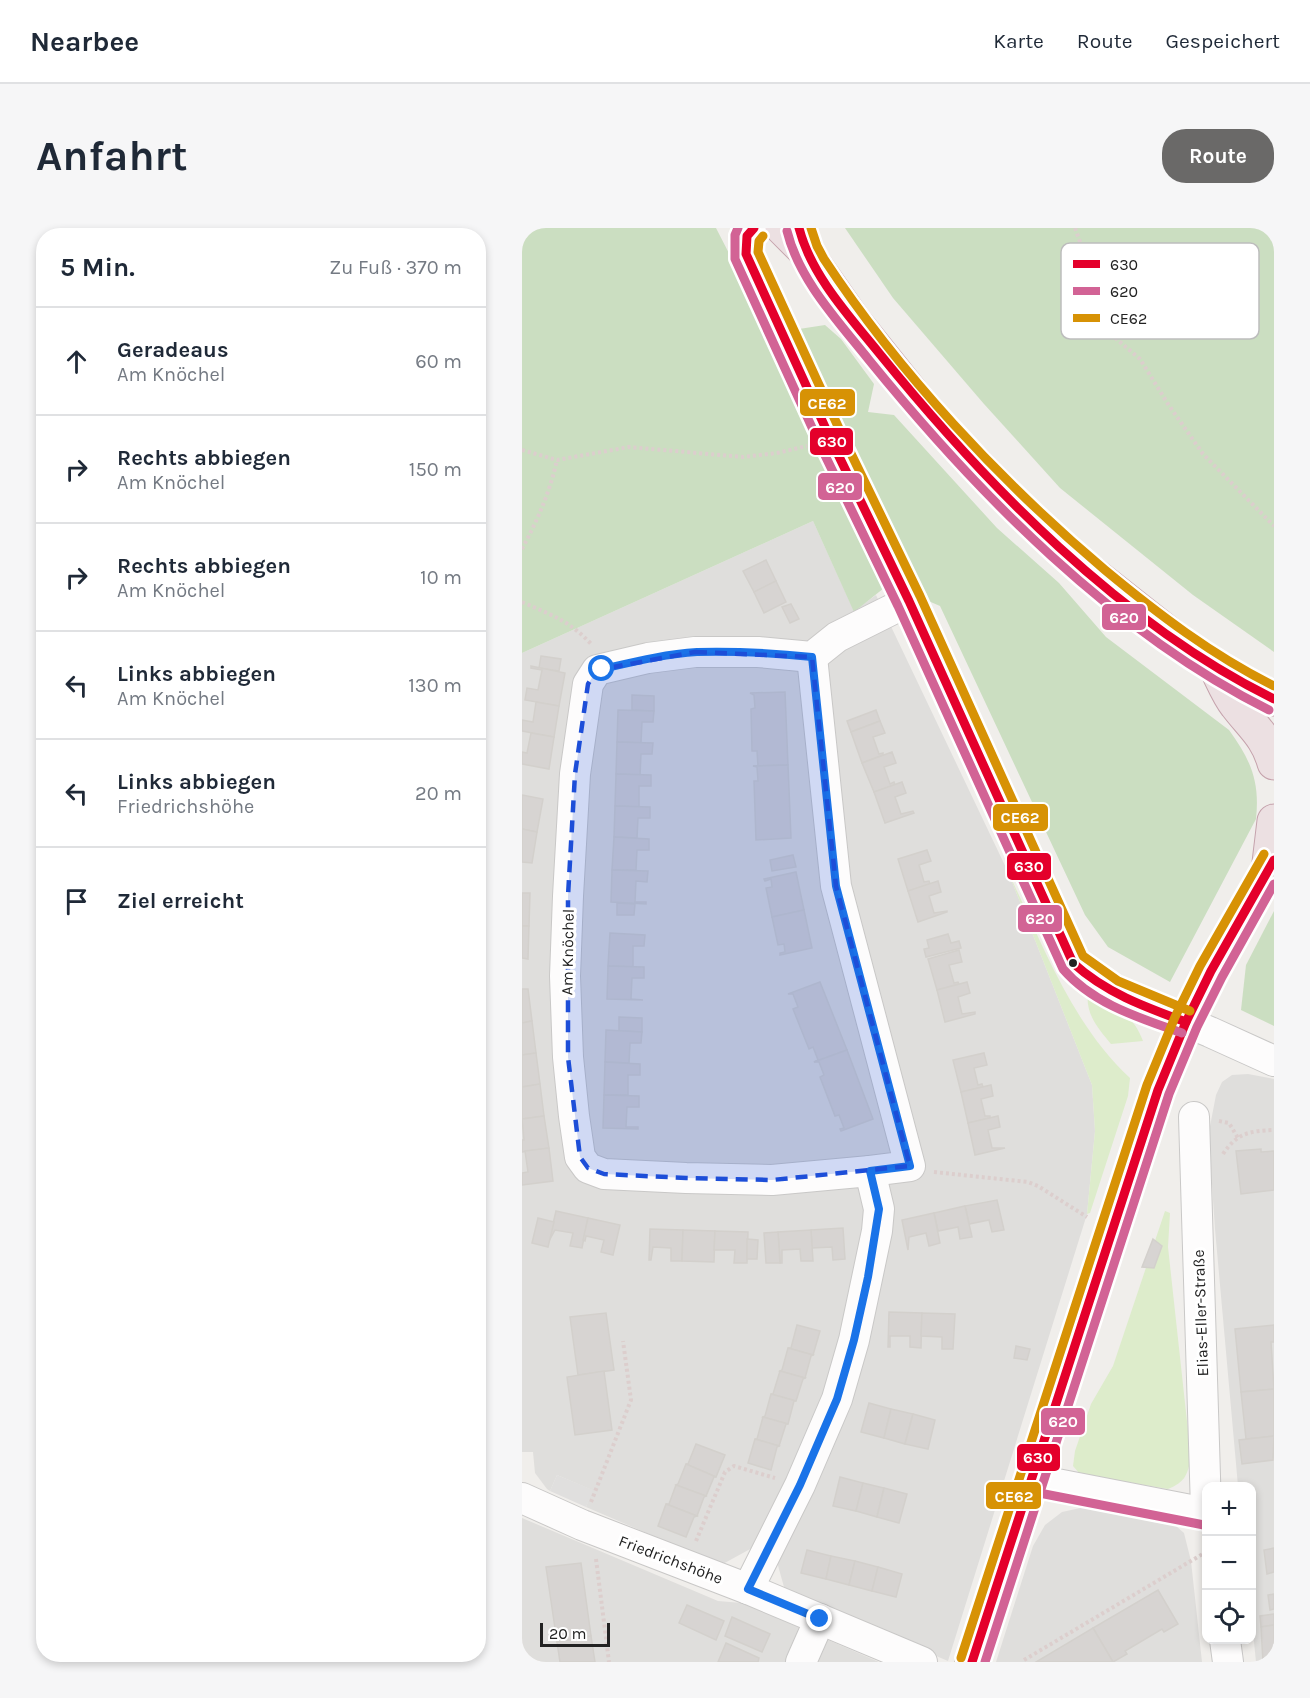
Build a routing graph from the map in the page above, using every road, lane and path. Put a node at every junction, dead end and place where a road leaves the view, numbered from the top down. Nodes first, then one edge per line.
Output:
1 (754, 228) edge
2 (782, 228) edge
3 (1075, 228) edge
4 (803, 240) edge
5 (1080, 243) edge
6 (1116, 339) edge
7 (807, 446) dead end
8 (522, 450) edge
9 (557, 460) junction
10 (1274, 526) edge
11 (522, 549) edge
12 (909, 601) junction
13 (522, 602) edge
14 (597, 651) dead end
15 (812, 657) junction
16 (1216, 668) junction
17 (1274, 699) edge
18 (1274, 763) edge
19 (1274, 821) edge
20 (1272, 865) edge
21 (1186, 1022) junction
22 (1274, 1061) edge
23 (1194, 1117) dead end
24 (1274, 1130) edge
25 (910, 1166) junction
26 (870, 1171) junction
27 (1196, 1175) junction
28 (1112, 1233) junction
29 (623, 1341) dead end
30 (1031, 1479) junction
31 (1205, 1482) edge
32 (800, 1485) junction
33 (522, 1498) edge
34 (1202, 1510) edge
35 (587, 1527) junction
36 (696, 1541) dead end
37 (1202, 1554) edge
38 (748, 1589) junction
39 (820, 1619) junction
40 (1226, 1644) edge
41 (1024, 1660) dead end
42 (609, 1662) edge
43 (801, 1662) edge
44 (922, 1662) edge
45 (972, 1662) edge
46 (1228, 1662) edge

1 - 12 street
2 - 4 highway
3 - 5 path
4 - 16 highway
6 - 10 path
7 - 9 path
8 - 9 path
9 - 11 path
12 - 15 street
12 - 21 street
13 - 14 path
15 - 25 street
15 - 26 street, Am Knöchel
16 - 17 highway
16 - 18 highway
19 - 20 highway
20 - 21 main road
21 - 22 street
21 - 28 main road
23 - 27 street, Elias-Eller-Straße
24 - 27 path
25 - 26 street, Am Knöchel
25 - 28 path
26 - 32 street
27 - 31 street, Elias-Eller-Straße
28 - 30 main road
29 - 35 path
30 - 34 street, Elias-Eller-Straße
30 - 45 main road
32 - 36 path
32 - 38 street
33 - 35 street, Friedrichshöhe
35 - 38 street, Friedrichshöhe
35 - 42 path
37 - 41 path
38 - 39 street, Friedrichshöhe
39 - 43 street
39 - 44 street, Friedrichshöhe
40 - 46 street

